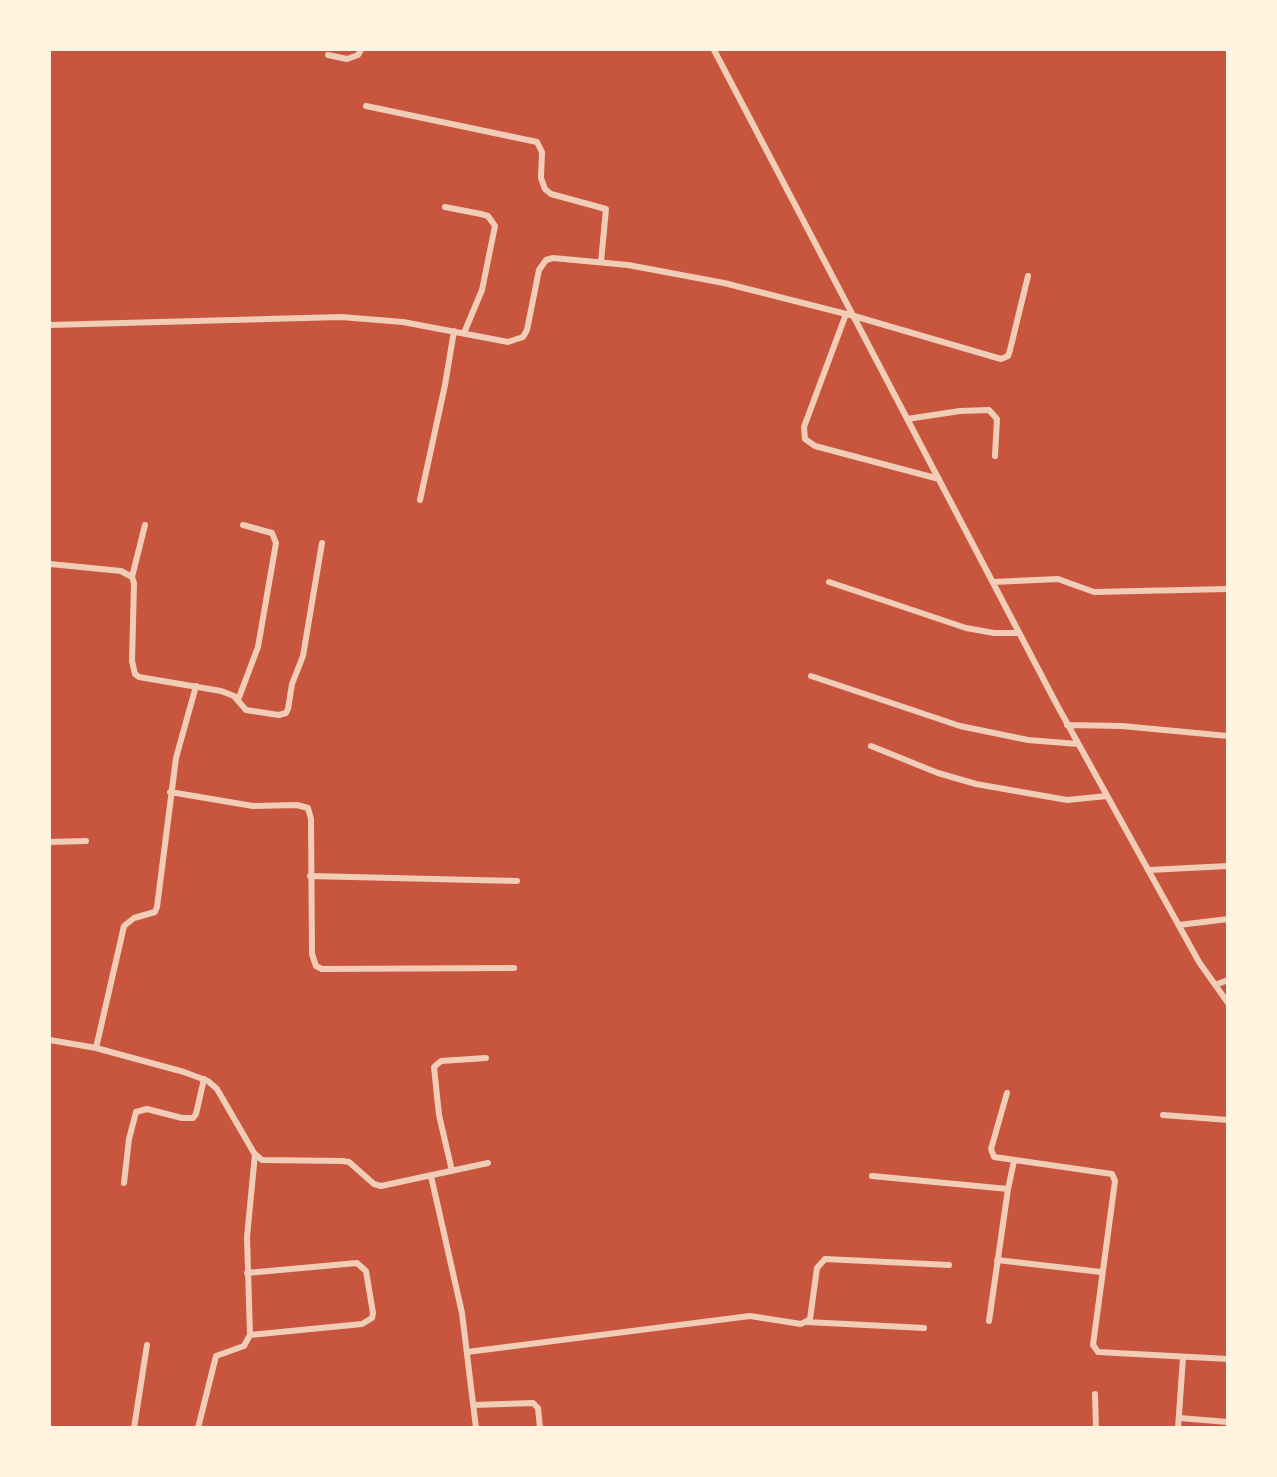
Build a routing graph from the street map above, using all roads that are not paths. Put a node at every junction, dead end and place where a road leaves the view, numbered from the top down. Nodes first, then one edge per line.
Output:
1 (361, 50) edge
2 (714, 50) edge
3 (328, 55) dead end
4 (366, 106) dead end
5 (444, 207) dead end
6 (601, 262) junction
7 (1028, 276) dead end
8 (850, 315) junction
9 (50, 325) edge
10 (454, 331) junction
11 (464, 333) junction
12 (907, 419) junction
13 (995, 456) dead end
14 (939, 479) junction
15 (420, 500) dead end
16 (145, 525) dead end
17 (243, 525) dead end
18 (322, 543) dead end
19 (50, 564) edge
20 (132, 577) junction
21 (830, 582) dead end
22 (993, 582) junction
23 (1227, 589) edge
24 (1019, 633) junction
25 (811, 676) dead end
26 (196, 686) junction
27 (238, 699) junction
28 (1067, 725) junction
29 (1227, 736) edge
30 (1078, 744) junction
31 (871, 747) dead end
32 (170, 792) junction
33 (1107, 796) junction
34 (86, 841) dead end
35 (50, 842) edge
36 (1227, 866) edge
37 (1149, 870) junction
38 (310, 876) junction
39 (517, 881) dead end
40 (1227, 919) edge
41 (1179, 925) junction
42 (514, 968) dead end
43 (1227, 980) edge
44 (1215, 985) junction
45 (1227, 1003) edge
46 (50, 1040) edge
47 (96, 1048) junction
48 (486, 1058) dead end
49 (204, 1079) junction
50 (1007, 1093) dead end
51 (1164, 1115) dead end
52 (1227, 1120) edge
53 (255, 1154) junction
54 (1014, 1161) junction
55 (488, 1163) dead end
56 (452, 1171) junction
57 (431, 1176) junction
58 (872, 1176) dead end
59 (124, 1183) dead end
60 (1008, 1189) junction
61 (997, 1260) junction
62 (949, 1265) dead end
63 (1101, 1272) junction
64 (247, 1273) junction
65 (989, 1321) dead end
66 (806, 1322) junction
67 (924, 1329) dead end
68 (250, 1335) junction
69 (147, 1345) dead end
70 (467, 1352) junction
71 (1183, 1358) junction
72 (1227, 1359) edge
73 (1095, 1394) dead end
74 (474, 1405) junction
75 (1179, 1418) junction
76 (1227, 1422) edge
77 (134, 1428) edge
78 (198, 1428) edge
79 (476, 1428) edge
80 (540, 1428) edge
81 (1096, 1428) edge
82 (1179, 1428) edge

1 - 3 street
2 - 8 street
4 - 6 street
5 - 11 street
6 - 8 street
6 - 11 street
7 - 8 street
8 - 12 street
8 - 14 street
9 - 10 street
10 - 11 street
10 - 15 street
12 - 13 street
12 - 14 street
14 - 22 street
16 - 20 street
17 - 27 street
18 - 27 street
19 - 20 street
20 - 26 street
21 - 24 street
22 - 23 street
22 - 24 street
24 - 28 street
25 - 30 street
26 - 27 street
26 - 32 street
28 - 29 street
28 - 30 street
30 - 33 street
31 - 33 street
32 - 38 street
32 - 47 street
33 - 37 street
34 - 35 street
36 - 37 street
37 - 41 street
38 - 39 street
38 - 42 street
40 - 41 street
41 - 44 street
43 - 44 street
44 - 45 street
46 - 47 street
47 - 49 street
48 - 56 street
49 - 53 street
49 - 59 street
50 - 54 street
51 - 52 street
53 - 57 street
53 - 64 street
54 - 60 street
54 - 63 street
55 - 56 street
56 - 57 street
57 - 70 street
58 - 60 street
60 - 61 street
61 - 63 street
61 - 65 street
62 - 66 street
63 - 71 street
64 - 68 street
64 - 68 street
66 - 67 street
66 - 70 street
68 - 78 street
69 - 77 street
70 - 74 street
71 - 72 street
71 - 75 street
73 - 81 street
74 - 79 street
74 - 80 street
75 - 76 street
75 - 82 street

